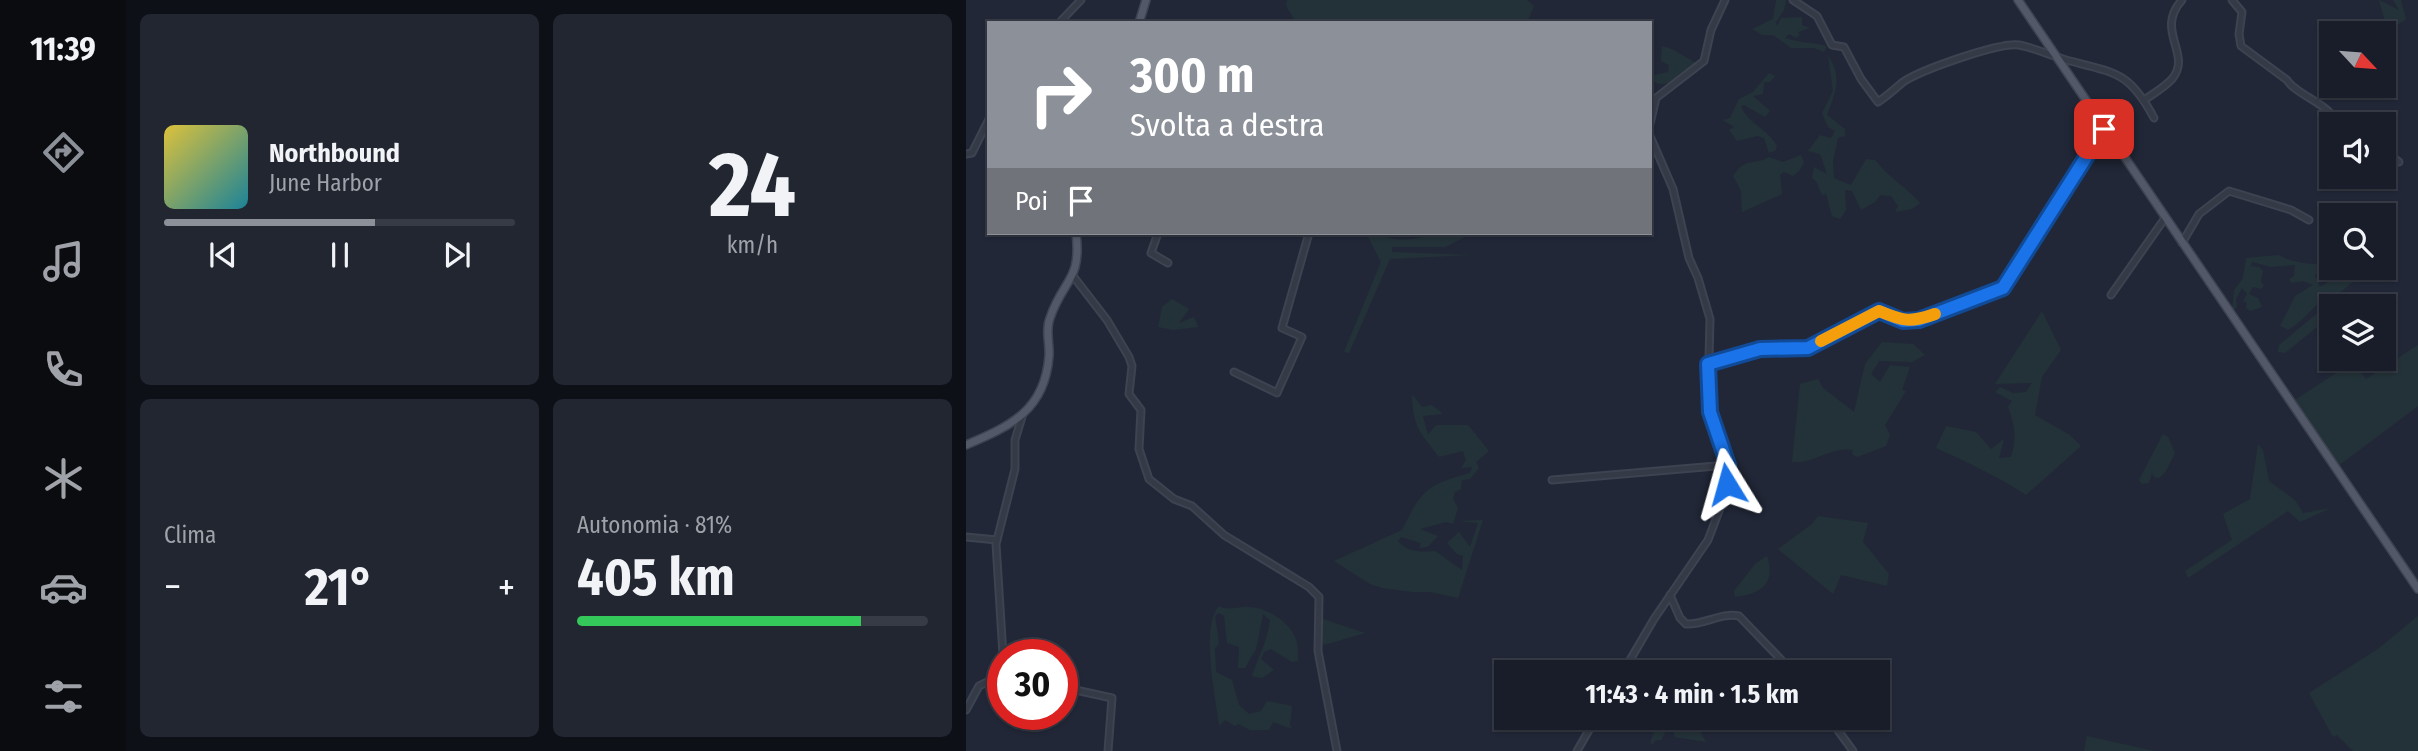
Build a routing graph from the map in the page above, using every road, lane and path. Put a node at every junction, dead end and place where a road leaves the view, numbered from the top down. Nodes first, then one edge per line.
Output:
1 (1081, 0) edge
2 (1146, 0) edge
3 (1725, 0) edge
4 (1793, 0) edge
5 (2018, 0) edge
6 (2182, 0) edge
7 (2232, 0) edge
8 (1061, 21) edge
9 (1140, 21) edge
10 (2057, 58) junction
11 (2144, 100) junction
12 (2329, 112) edge
13 (1652, 115) edge
14 (2154, 118) dead end
15 (987, 123) edge
16 (2104, 129) junction
17 (1652, 141) edge
18 (966, 154) edge
19 (2396, 160) edge
20 (2399, 162) dead end
21 (2165, 218) junction
22 (2309, 220) dead end
23 (1076, 235) edge
24 (1157, 235) edge
25 (1308, 235) edge
26 (2182, 243) junction
27 (1168, 263) dead end
28 (1073, 276) junction
29 (2111, 295) dead end
30 (1708, 364) junction
31 (1234, 372) dead end
32 (1022, 417) junction
33 (966, 445) edge
34 (1728, 465) junction
35 (1552, 481) dead end
36 (966, 537) edge
37 (997, 540) junction
38 (2418, 589) edge
39 (1670, 594) junction
40 (1002, 639) edge
41 (1630, 660) edge
42 (1781, 660) edge
43 (987, 682) edge
44 (1078, 691) edge
45 (966, 710) edge
46 (1589, 730) edge
47 (1838, 730) edge
48 (1108, 751) edge
49 (1337, 751) edge
50 (1577, 751) edge
51 (1853, 751) edge

1 - 8 street
2 - 9 main road
3 - 13 street
4 - 10 street
5 - 10 main road
6 - 11 street
7 - 12 street
10 - 11 street
10 - 16 main road
11 - 14 street
15 - 18 street
16 - 21 main road
16 - 30 street
17 - 30 street
19 - 20 street
21 - 26 main road
21 - 29 street
22 - 26 street
23 - 28 main road
24 - 27 street
25 - 31 street
26 - 38 main road
28 - 32 main road
28 - 49 street
30 - 34 street
32 - 33 main road
32 - 37 street
34 - 35 street
34 - 39 street
36 - 37 street
37 - 40 street
39 - 41 street
39 - 42 street
43 - 45 street
44 - 48 street
46 - 50 street
47 - 51 street

